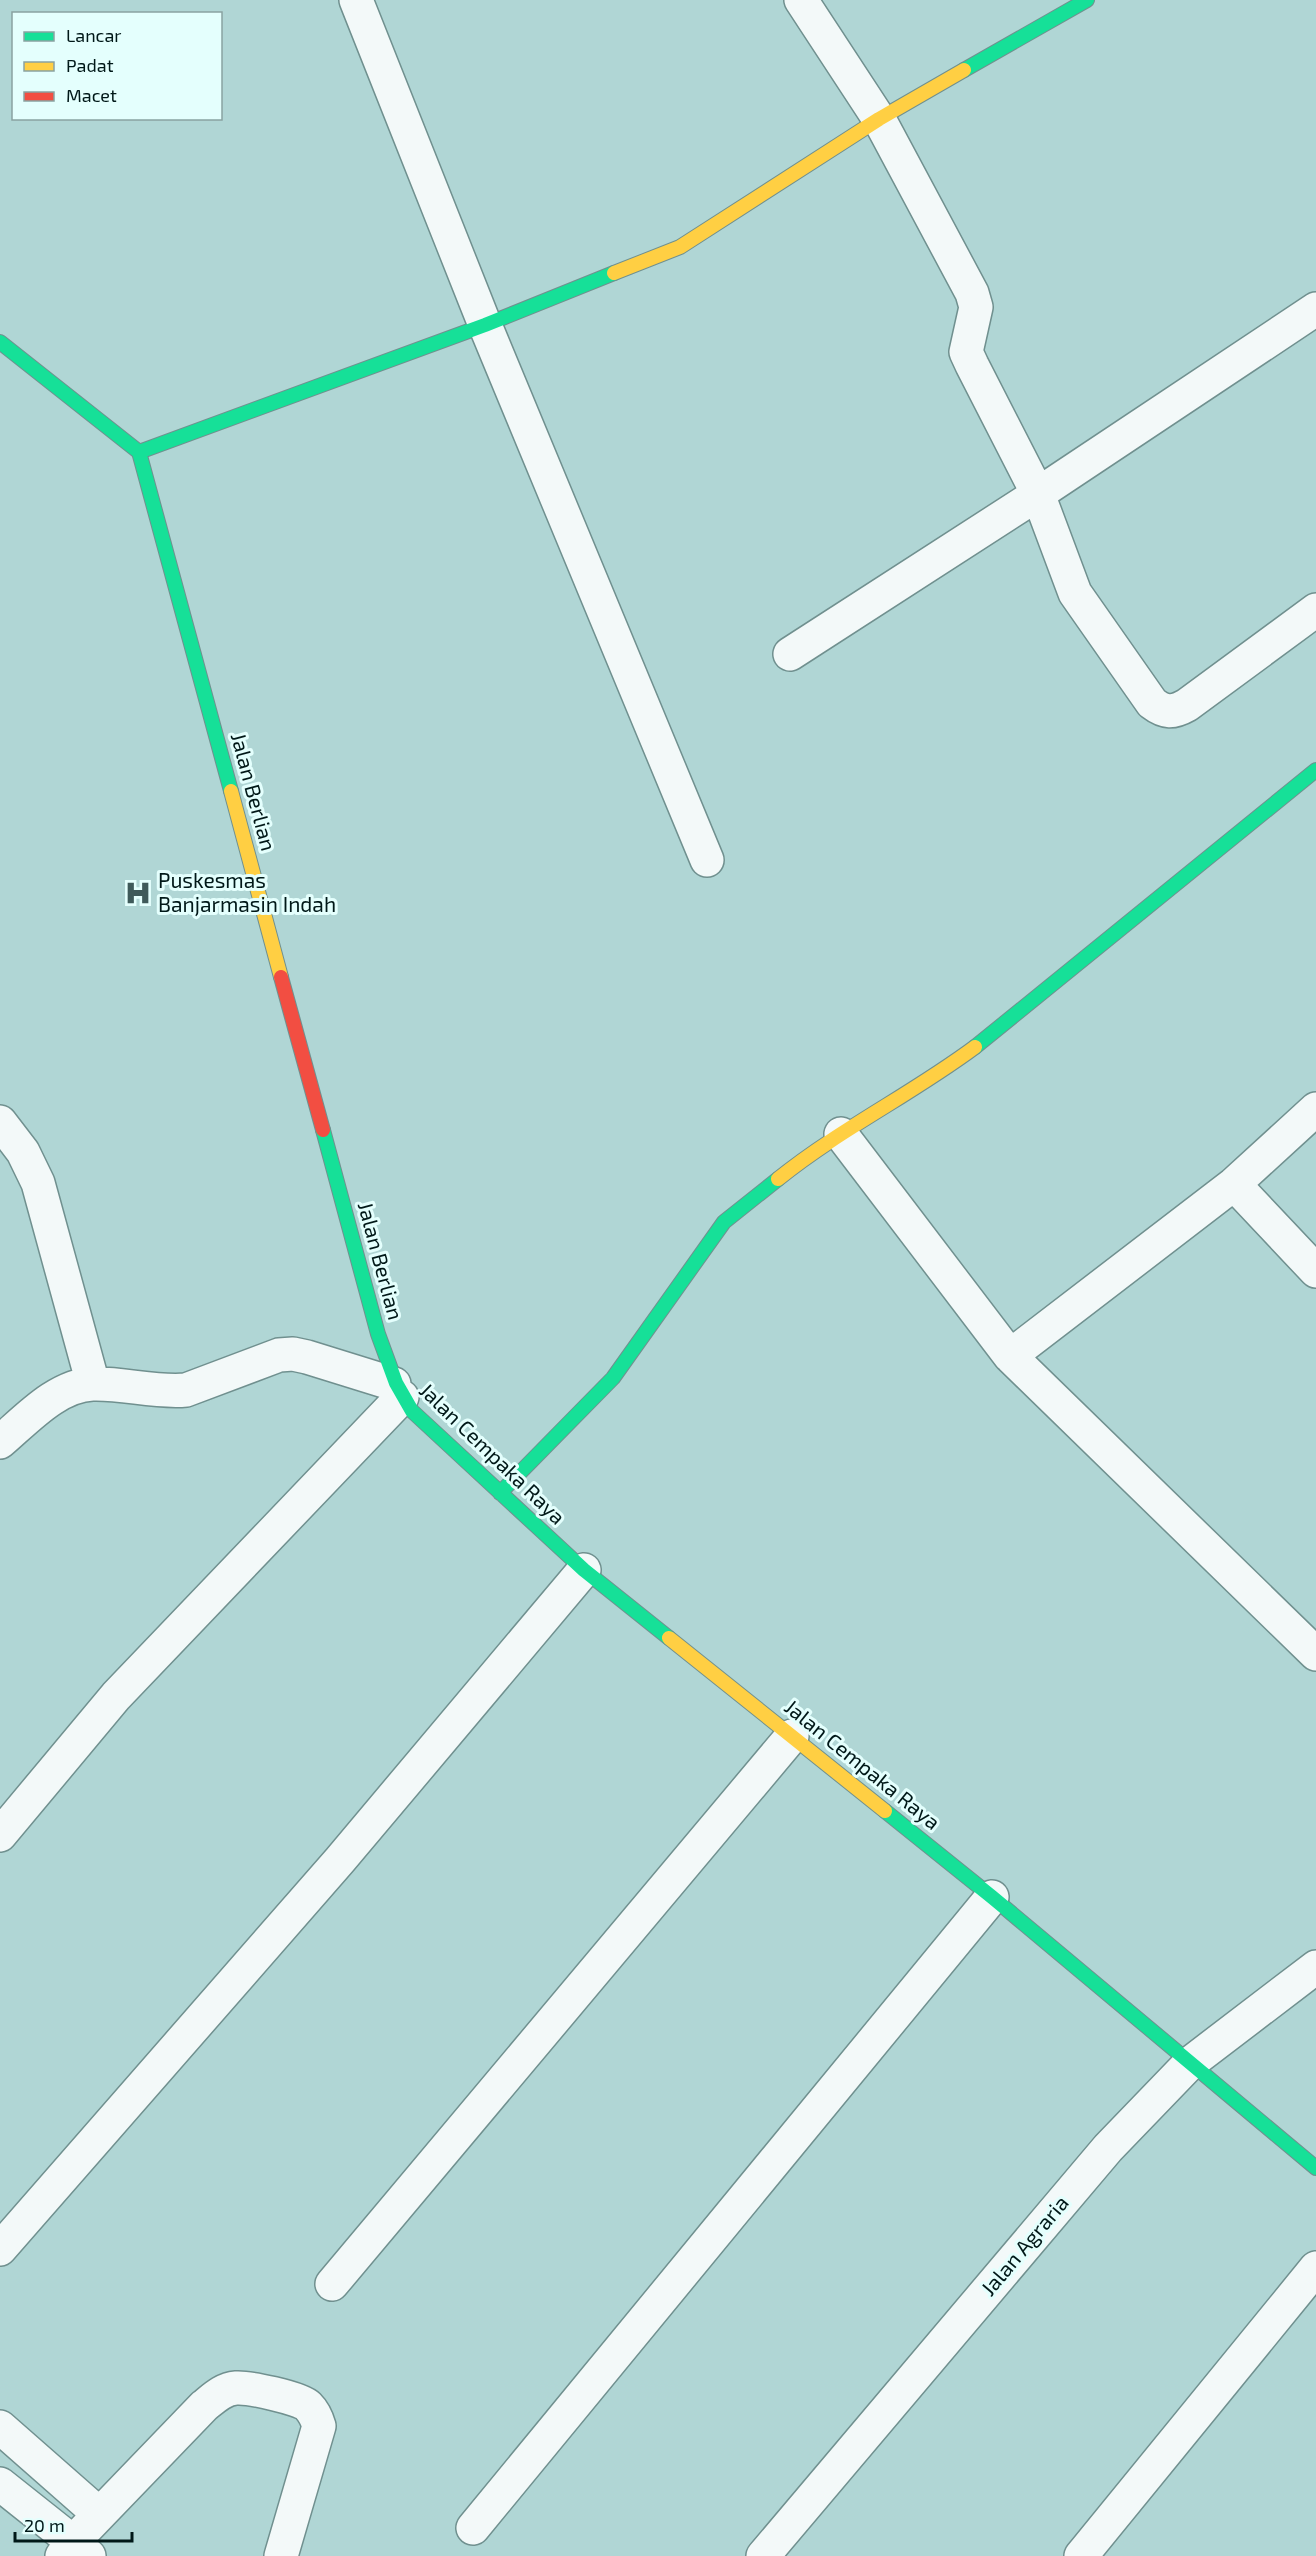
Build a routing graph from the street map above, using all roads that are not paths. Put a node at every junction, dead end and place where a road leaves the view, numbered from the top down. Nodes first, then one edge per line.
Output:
1 (356, 0) edge
2 (801, 0) edge
3 (1082, 1) edge
4 (879, 119) junction
5 (1316, 309) edge
6 (485, 325) junction
7 (0, 342) edge
8 (139, 452) junction
9 (1038, 494) junction
10 (1316, 610) edge
11 (790, 654) dead end
12 (1316, 770) edge
13 (707, 860) dead end
14 (1316, 1109) edge
15 (0, 1122) edge
16 (841, 1134) junction
17 (1234, 1184) junction
18 (1316, 1271) edge
19 (1010, 1356) junction
20 (93, 1384) junction
21 (398, 1390) junction
22 (0, 1442) edge
23 (500, 1493) junction
24 (584, 1570) junction
25 (1316, 1654) edge
26 (792, 1736) junction
27 (0, 1835) edge
28 (992, 1897) junction
29 (1316, 1967) edge
30 (1189, 2064) junction
31 (1316, 2168) edge
32 (0, 2249) edge
33 (1316, 2268) edge
34 (332, 2284) dead end
35 (0, 2427) edge
36 (0, 2484) edge
37 (99, 2514) junction
38 (473, 2528) dead end
39 (75, 2551) edge
40 (281, 2556) edge
41 (763, 2556) edge
42 (1081, 2556) edge

1 - 6 street
2 - 4 street
3 - 4 street
4 - 6 street
4 - 9 street
5 - 9 street
6 - 8 street
6 - 13 street
7 - 8 street
8 - 21 street, Jalan Berlian
9 - 10 street
9 - 11 street
12 - 16 street
14 - 17 street
15 - 20 street
16 - 19 street
16 - 23 street
17 - 18 street
17 - 19 street
19 - 25 street
20 - 21 street
20 - 22 street
21 - 23 street, Jalan Cempaka Raya
21 - 27 street
23 - 24 street, Jalan Cempaka Raya
24 - 26 street, Jalan Cempaka Raya
24 - 32 street
26 - 28 street, Jalan Cempaka Raya
26 - 34 street
28 - 30 street, Jalan Cempaka Raya
28 - 38 street
29 - 30 street, Jalan Agraria
30 - 31 street, Jalan Cempaka Raya
30 - 41 street, Jalan Agraria
33 - 42 street
35 - 37 street
36 - 39 street
37 - 39 street
37 - 40 street

